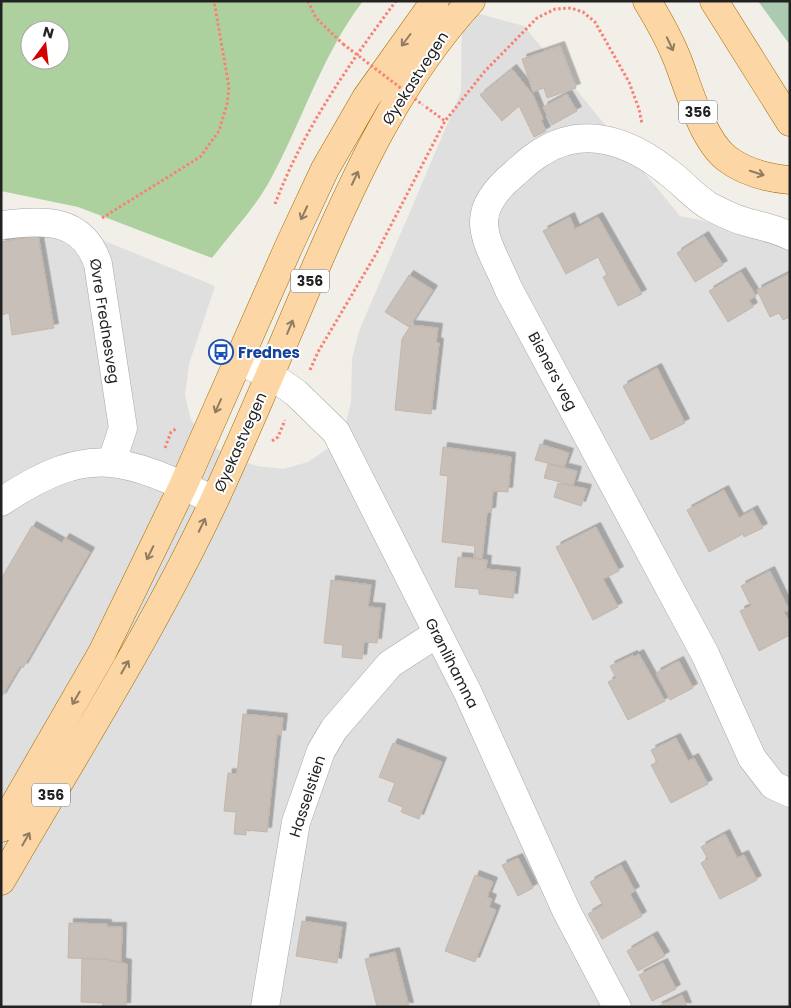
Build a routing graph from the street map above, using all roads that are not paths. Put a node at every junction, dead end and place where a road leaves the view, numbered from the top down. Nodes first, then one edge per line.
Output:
1 (434, 1) edge
2 (472, 1) edge
3 (647, 1) edge
4 (714, 1) edge
5 (790, 122) edge
6 (790, 180) edge
7 (1, 225) edge
8 (790, 236) edge
9 (238, 361) junction
10 (270, 374) junction
11 (112, 461) junction
12 (183, 486) junction
13 (214, 500) junction
14 (1, 502) edge
15 (438, 633) junction
16 (790, 793) edge
17 (1, 828) edge
18 (1, 881) edge
19 (265, 1007) edge
20 (617, 1007) edge

1 -> 9 main road, Øyekastvegen / 356
10 -> 2 main road, Øyekastvegen / 356
3 -> 6 main road, 356
4 - 5 main road
7 - 11 street, Øvre Frednesveg
8 - 16 street, Bieners veg
9 - 10 street, Grønlihamna
9 -> 12 main road, Øyekastvegen / 356
10 - 13 main road, Øyekastvegen / 356
10 - 15 street, Grønlihamna
11 - 12 street
11 - 14 street
12 - 13 street
12 -> 17 main road, Øyekastvegen / 356
18 -> 13 main road, Øyekastvegen / 356
15 - 19 street, Hasselstien
15 - 20 street, Grønlihamna

